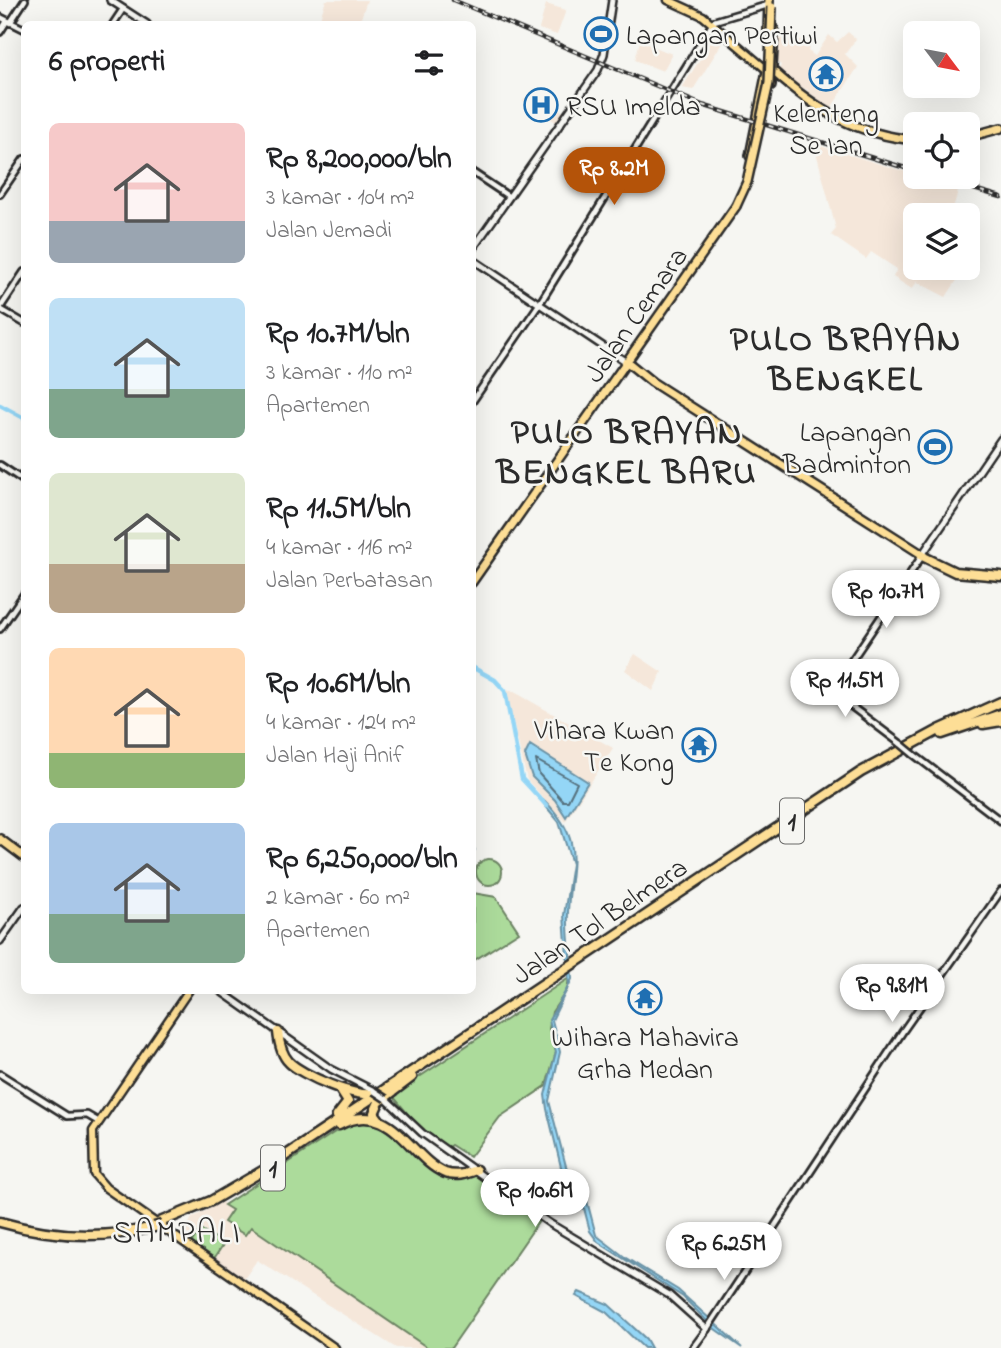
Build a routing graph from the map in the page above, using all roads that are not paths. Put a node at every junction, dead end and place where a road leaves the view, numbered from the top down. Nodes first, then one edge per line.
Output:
1 (25, 0) edge
2 (110, 0) edge
3 (612, 0) edge
4 (668, 0) edge
5 (674, 0) edge
6 (770, 4) edge
7 (685, 5) junction
8 (124, 9) junction
9 (0, 17) edge
10 (115, 21) edge
11 (142, 21) edge
12 (8, 22) junction
13 (713, 22) junction
14 (21, 28) edge
15 (0, 32) edge
16 (770, 71) junction
17 (1001, 127) edge
18 (980, 133) edge
19 (903, 139) edge
20 (21, 163) edge
21 (476, 175) edge
22 (0, 194) edge
23 (509, 196) junction
24 (735, 206) junction
25 (476, 244) edge
26 (476, 264) edge
27 (21, 277) edge
28 (539, 304) junction
29 (0, 309) edge
30 (21, 321) edge
31 (625, 362) junction
32 (476, 396) edge
33 (1001, 439) edge
34 (0, 465) edge
35 (21, 479) edge
36 (924, 556) junction
37 (476, 575) edge
38 (1001, 575) edge
39 (21, 598) edge
40 (0, 629) edge
41 (1001, 696) edge
42 (1001, 702) edge
43 (1001, 712) edge
44 (1001, 721) edge
45 (937, 734) junction
46 (914, 743) junction
47 (1001, 821) edge
48 (0, 839) edge
49 (21, 854) edge
50 (1001, 891) edge
51 (21, 911) edge
52 (0, 941) edge
53 (570, 968) junction
54 (186, 994) edge
55 (225, 994) edge
56 (275, 1030) junction
57 (443, 1051) junction
58 (429, 1063) junction
59 (0, 1074) edge
60 (91, 1117) junction
61 (99, 1122) junction
62 (92, 1133) junction
63 (292, 1153) junction
64 (473, 1168) junction
65 (0, 1221) edge
66 (708, 1328) junction
67 (335, 1348) edge
68 (693, 1348) edge

1 - 12 street
2 - 8 main road
3 - 23 main road
4 - 7 main road
5 - 7 main road
6 - 13 street
6 - 16 highway, Jalan Cemara
6 - 24 highway, bridge
7 - 13 main road
8 - 10 street
8 - 11 main road
9 - 12 street
12 - 14 street
12 - 15 street
13 - 16 main road
13 - 28 street
16 - 19 highway
16 - 24 highway, Jalan Cemara
17 - 18 highway
20 - 22 street
21 - 23 street
23 - 25 main road
24 - 31 highway, Jalan Cemara
26 - 28 main road
27 - 29 street
28 - 31 main road
28 - 32 street
29 - 30 street
31 - 36 highway
31 - 37 highway, Jalan Cemara
33 - 36 main road
34 - 35 street
36 - 38 highway
36 - 47 street, bridge
39 - 40 street
41 - 45 highway
42 - 45 highway, 1
43 - 45 highway, 1
43 - 46 highway, 1
44 - 45 highway, 1
45 - 46 highway, 1
45 - 53 highway, Jalan Tol Belmera / 1
46 - 53 highway, Jalan Tol Belmera / 1
48 - 49 highway
50 - 66 street
51 - 52 main road
53 - 57 highway, Jalan Tol Belmera / 1
53 - 58 highway, Jalan Tol Belmera / 1
54 - 61 main road
55 - 56 main road
56 - 57 highway
56 - 63 highway
56 - 64 main road, bridge
57 - 63 highway, Jalan Tol Belmera / 1
58 - 63 highway, Jalan Tol Belmera / 1
58 - 64 highway
59 - 60 street
60 - 61 street
60 - 62 street
61 - 62 main road
62 - 67 main road
63 - 64 highway
63 - 65 highway, Jalan Tol Belmera / 1
64 - 66 main road
66 - 68 main road

